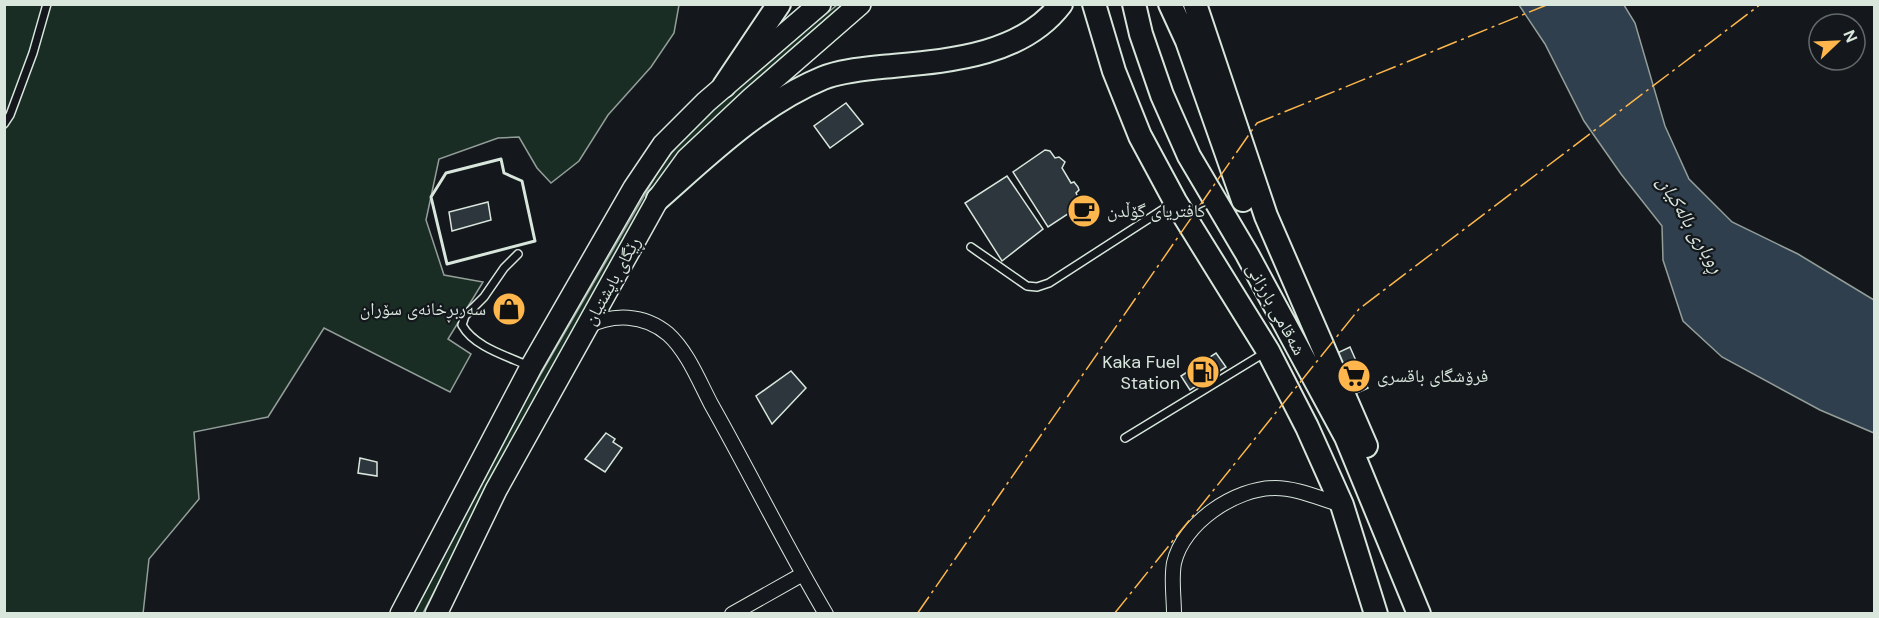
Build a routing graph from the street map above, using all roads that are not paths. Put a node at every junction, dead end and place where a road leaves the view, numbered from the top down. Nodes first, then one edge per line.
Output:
1 (47, 4) edge
2 (779, 4) edge
3 (820, 4) edge
4 (860, 4) edge
5 (1061, 4) edge
6 (1134, 4) edge
7 (1170, 4) edge
8 (1195, 4) edge
9 (1092, 8) edge
10 (724, 86) junction
11 (4, 124) edge
12 (658, 199) junction
13 (1175, 201) junction
14 (971, 246) dead end
15 (518, 255) dead end
16 (586, 327) junction
17 (1268, 351) junction
18 (531, 367) junction
19 (1346, 437) junction
20 (1125, 438) dead end
21 (1342, 506) junction
22 (1375, 506) junction
23 (803, 574) junction
24 (401, 614) edge
25 (436, 614) edge
26 (732, 614) edge
27 (826, 614) edge
28 (1174, 614) edge
29 (1376, 614) edge
30 (1419, 614) edge

1 - 11 lane
2 - 10 highway
3 - 10 main road, ڕێگای باپشتیان
4 - 12 main road, ڕێگای باپشتیان
5 - 12 highway
6 - 19 highway, شەقامی بارزانی
7 - 19 highway
8 - 22 highway
9 - 13 highway, شەقامی بارزانی
10 - 18 main road, ڕێگای باپشتیان
12 - 16 main road, ڕێگای باپشتیان
13 - 14 lane
13 - 17 highway, شەقامی بارزانی
15 - 18 lane
16 - 23 street
16 - 25 main road, ڕێگای باپشتیان
17 - 20 lane
17 - 21 highway, شەقامی بارزانی
18 - 24 main road, ڕێگای باپشتیان
19 - 22 highway, شەقامی بارزانی
21 - 28 street
21 - 29 highway, شەقامی بارزانی
22 - 30 highway, شەقامی بارزانی
23 - 26 street
23 - 27 street

